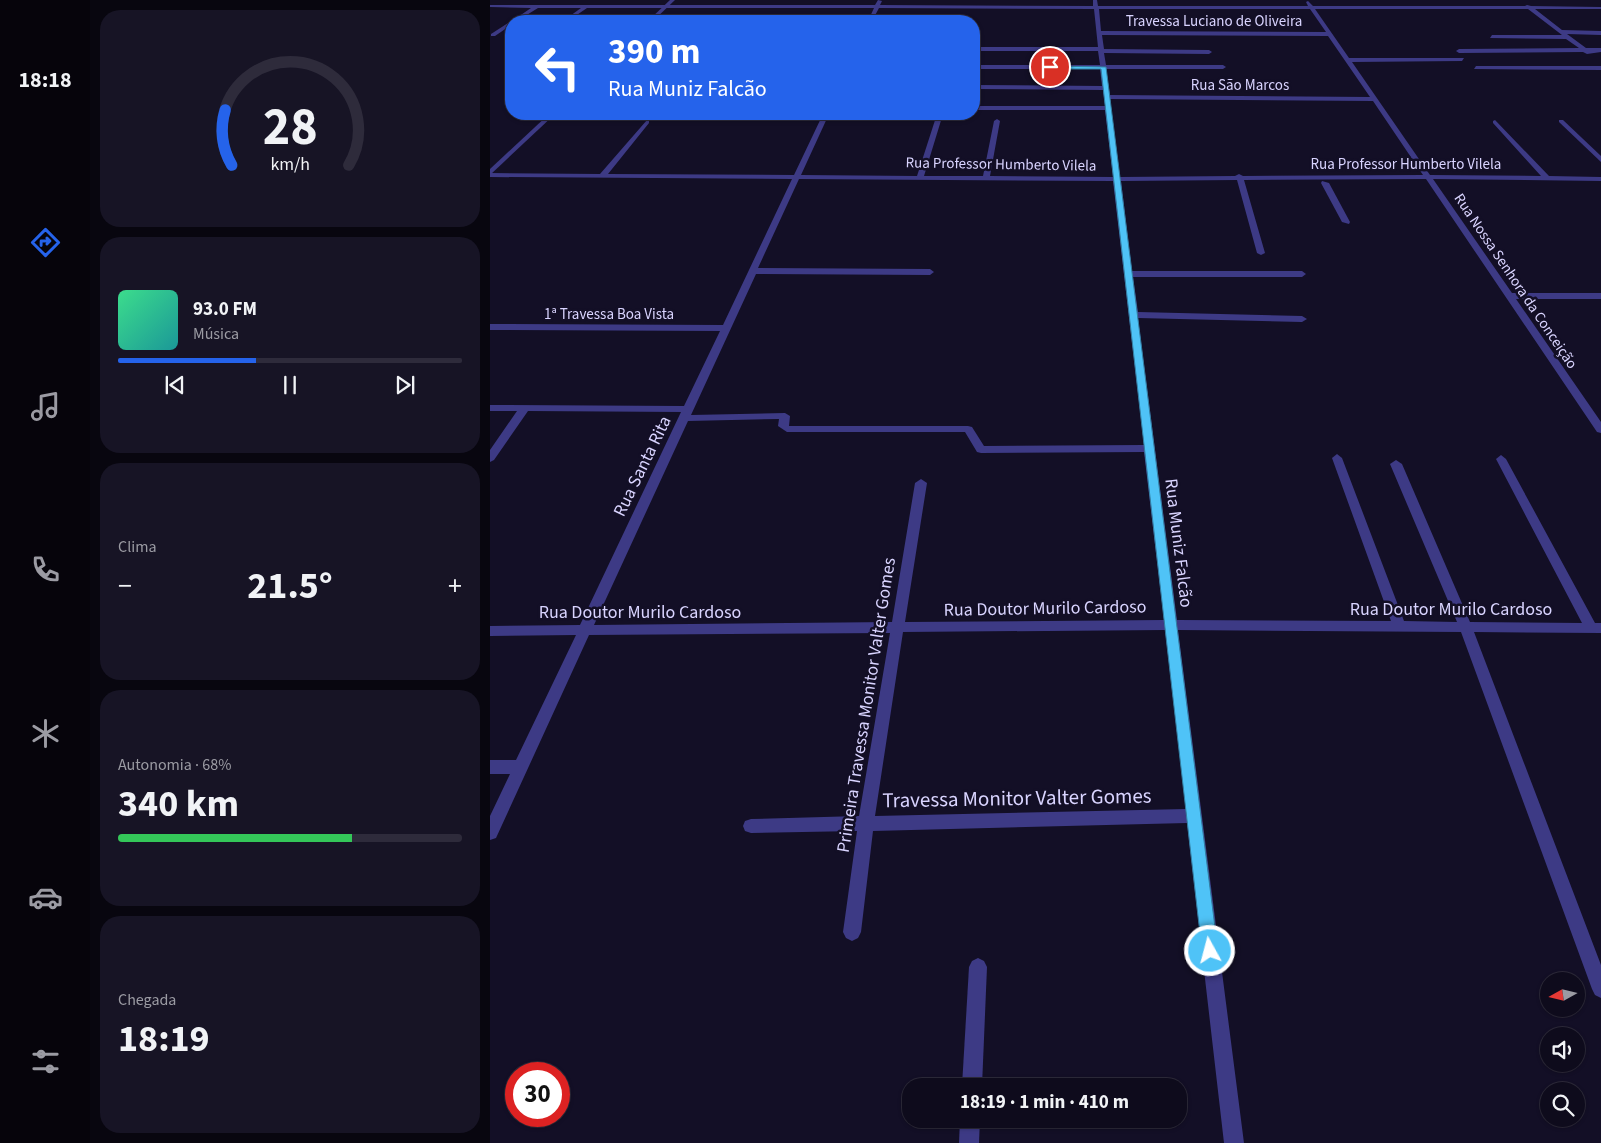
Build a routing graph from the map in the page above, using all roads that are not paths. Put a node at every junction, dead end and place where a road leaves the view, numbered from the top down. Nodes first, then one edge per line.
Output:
1 (545, 0) edge
2 (673, 0) edge
3 (783, 0) edge
4 (881, 0) edge
5 (1458, 0) edge
6 (1520, 0) edge
7 (1095, 3) edge
8 (1309, 4) edge
9 (490, 6) edge
10 (536, 6) junction
11 (585, 6) junction
12 (666, 6) junction
13 (779, 6) junction
14 (878, 6) junction
15 (1464, 6) junction
16 (1529, 7) junction
17 (1601, 8) edge
18 (523, 15) edge
19 (574, 15) edge
20 (656, 15) edge
21 (873, 15) edge
22 (505, 27) edge
23 (1601, 32) edge
24 (1099, 33) junction
25 (1329, 34) junction
26 (493, 35) dead end
27 (1565, 35) junction
28 (1492, 37) dead end
29 (980, 49) edge
30 (1101, 50) junction
31 (1585, 50) junction
32 (1601, 50) edge
33 (1459, 51) dead end
34 (1209, 52) dead end
35 (1590, 55) dead end
36 (1462, 59) dead end
37 (1347, 60) junction
38 (1596, 60) dead end
39 (1601, 66) edge
40 (980, 67) edge
41 (1103, 67) junction
42 (1223, 67) dead end
43 (1476, 68) dead end
44 (980, 87) edge
45 (1107, 98) junction
46 (1373, 99) junction
47 (980, 108) edge
48 (546, 120) edge
49 (823, 120) edge
50 (938, 120) edge
51 (997, 121) dead end
52 (1560, 121) dead end
53 (647, 122) dead end
54 (1495, 122) dead end
55 (1601, 160) edge
56 (490, 174) edge
57 (602, 176) junction
58 (798, 176) junction
59 (1239, 176) junction
60 (1428, 176) junction
61 (920, 177) junction
62 (986, 178) junction
63 (1116, 179) junction
64 (1548, 179) junction
65 (1601, 179) edge
66 (1324, 180) junction
67 (1346, 222) dead end
68 (1261, 252) dead end
69 (753, 271) junction
70 (930, 272) dead end
71 (1128, 274) junction
72 (1302, 274) dead end
73 (1509, 296) junction
74 (1601, 296) edge
75 (1133, 315) junction
76 (1302, 319) dead end
77 (490, 327) edge
78 (727, 328) junction
79 (490, 408) edge
80 (525, 408) junction
81 (687, 414) junction
82 (1601, 430) edge
83 (1149, 448) junction
84 (490, 458) edge
85 (1337, 458) dead end
86 (1501, 459) dead end
87 (1396, 464) dead end
88 (921, 484) dead end
89 (1172, 625) junction
90 (896, 628) junction
91 (1400, 628) junction
92 (1466, 628) junction
93 (1596, 628) edge
94 (490, 631) edge
95 (583, 631) junction
96 (490, 767) edge
97 (522, 767) junction
98 (1194, 816) junction
99 (866, 822) junction
100 (751, 826) dead end
101 (490, 833) edge
102 (852, 932) dead end
103 (978, 967) dead end
104 (1601, 988) edge
105 (972, 1078) edge
106 (970, 1128) edge
107 (969, 1143) edge
108 (1234, 1143) edge

1 - 10 street
2 - 12 street
3 - 13 street
4 - 14 street
5 - 15 street
6 - 16 street
7 - 8 street
7 - 14 street
7 - 24 street, Rua Muniz Falcão
8 - 15 street
8 - 25 street, Rua Nossa Senhora da Conceição
9 - 10 street
10 - 11 street
10 - 18 street
11 - 12 street
11 - 19 street
12 - 13 street
12 - 20 street
13 - 14 street
14 - 21 street
15 - 16 street
16 - 17 street
16 - 27 street
22 - 26 street
23 - 27 street
24 - 25 street, Travessa Luciano de Oliveira
24 - 30 street, Rua Muniz Falcão
25 - 37 street, Rua Nossa Senhora da Conceição
27 - 28 street
27 - 31 street
29 - 30 street
30 - 34 street
30 - 41 street, Rua Muniz Falcão
31 - 32 street
31 - 33 street
31 - 35 street
36 - 37 street
37 - 46 street, Rua Nossa Senhora da Conceição
38 - 39 street
39 - 43 street
40 - 41 street
41 - 42 street
41 - 45 street, Rua Muniz Falcão
44 - 45 street
45 - 46 street, Rua São Marcos
45 - 47 street
45 - 63 street, Rua Muniz Falcão
46 - 60 street, Rua Nossa Senhora da Conceição
48 - 56 street
49 - 58 street, Rua Santa Rita
50 - 61 street
51 - 62 street
52 - 55 street
53 - 57 street
54 - 64 street
56 - 57 street, Rua Professor Humberto Vilela
57 - 58 street, Rua Professor Humberto Vilela
58 - 61 street, Rua Professor Humberto Vilela
58 - 69 street, Rua Santa Rita
59 - 63 street, Rua Professor Humberto Vilela
59 - 66 street, Rua Professor Humberto Vilela
59 - 68 street
60 - 64 street, Rua Professor Humberto Vilela
60 - 66 street, Rua Professor Humberto Vilela
60 - 73 street, Rua Nossa Senhora da Conceição
61 - 62 street, Rua Professor Humberto Vilela
62 - 63 street, Rua Professor Humberto Vilela
63 - 71 street, Rua Muniz Falcão
64 - 65 street, Rua Professor Humberto Vilela
66 - 67 street
69 - 70 street
69 - 78 street, Rua Santa Rita
71 - 72 street
71 - 75 street, Rua Muniz Falcão
73 - 74 street
73 - 82 street, Rua Nossa Senhora da Conceição
75 - 76 street
75 - 83 street, Rua Muniz Falcão
77 - 78 street, 1ª Travessa Boa Vista
78 - 81 street, Rua Santa Rita
79 - 80 street
80 - 81 street
80 - 84 street
81 - 83 street
81 - 95 street, Rua Santa Rita
83 - 89 street, Rua Muniz Falcão
85 - 91 street
86 - 93 street
87 - 92 street
88 - 90 street, Primeira Travessa Monitor Valter Gomes
89 - 90 street, Rua Doutor Murilo Cardoso
89 - 91 street, Rua Doutor Murilo Cardoso
89 - 98 street, Rua Muniz Falcão
90 - 95 street, Rua Doutor Murilo Cardoso
90 - 99 street, Primeira Travessa Monitor Valter Gomes
91 - 92 street, Rua Doutor Murilo Cardoso
92 - 93 street, Rua Doutor Murilo Cardoso
92 - 104 street
94 - 95 street, Rua Doutor Murilo Cardoso
95 - 97 street, Rua Santa Rita
96 - 97 street
97 - 101 street, Rua Santa Rita
98 - 99 street, Travessa Monitor Valter Gomes
98 - 108 street, Rua Muniz Falcão
99 - 100 street, Travessa Monitor Valter Gomes
99 - 102 street, Primeira Travessa Monitor Valter Gomes
103 - 105 street
106 - 107 street

